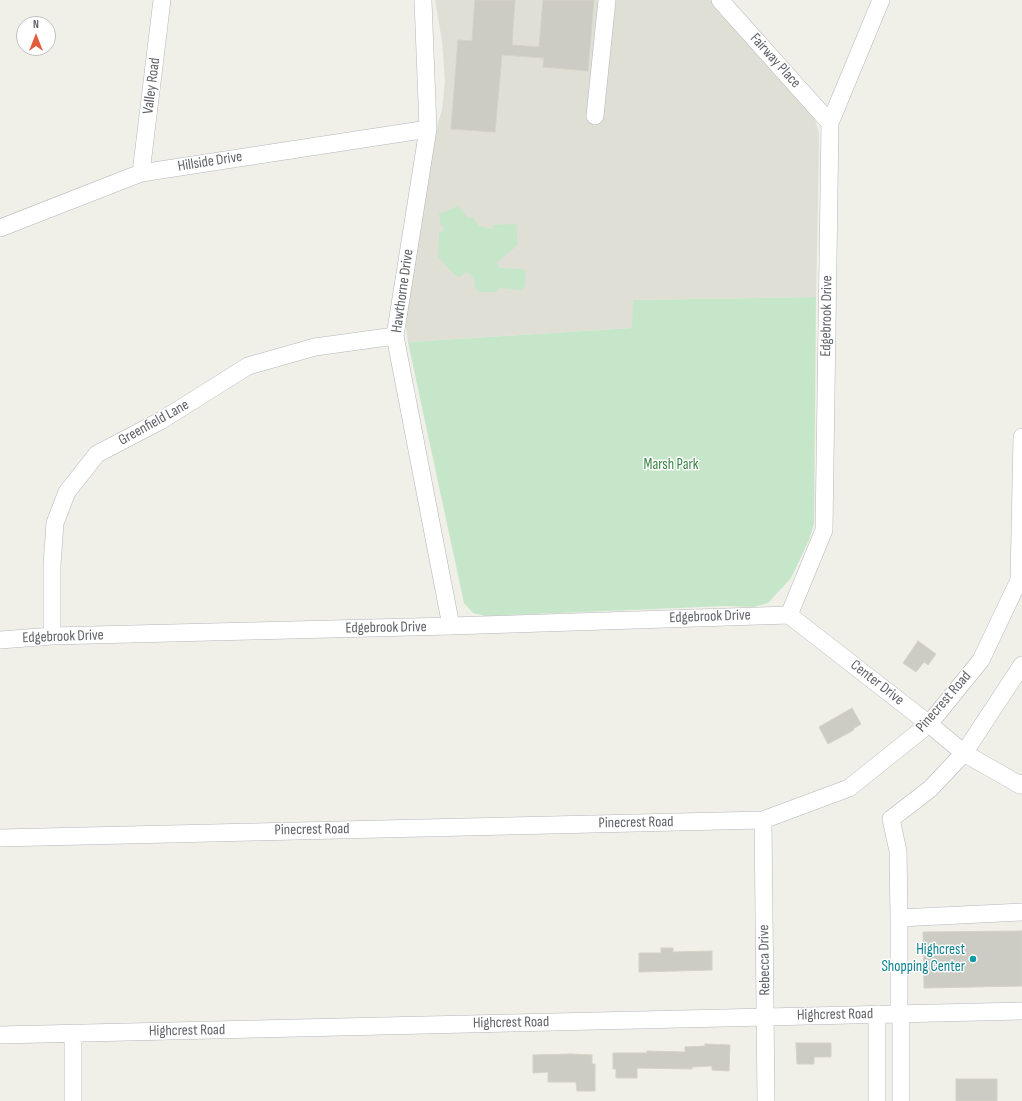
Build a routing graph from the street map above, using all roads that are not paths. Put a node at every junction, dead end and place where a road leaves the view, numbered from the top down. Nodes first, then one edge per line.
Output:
1 (162, 0) edge
2 (423, 0) edge
3 (607, 0) edge
4 (720, 0) edge
5 (881, 0) edge
6 (595, 116) dead end
7 (830, 123) junction
8 (428, 129) junction
9 (141, 173) junction
10 (0, 228) edge
11 (395, 336) junction
12 (1022, 436) edge
13 (789, 615) junction
14 (451, 626) junction
15 (52, 636) junction
16 (0, 640) edge
17 (1022, 666) edge
18 (1016, 690) edge
19 (930, 724) junction
20 (964, 754) junction
21 (1022, 783) edge
22 (763, 820) junction
23 (0, 838) edge
24 (1022, 912) edge
25 (899, 918) junction
26 (1022, 1011) edge
27 (877, 1014) junction
28 (900, 1014) junction
29 (765, 1017) junction
30 (73, 1034) junction
31 (0, 1035) edge
32 (73, 1101) edge
33 (766, 1101) edge
34 (876, 1101) edge
35 (901, 1101) edge

1 - 9 street, Valley Road
2 - 8 street, Hawthorne Drive
3 - 6 street
4 - 7 street, Fairway Place
5 - 7 street, Edgebrook Drive
7 - 13 street, Edgebrook Drive
8 - 9 street, Hillside Drive
8 - 11 street, Hawthorne Drive
9 - 10 street, Hillside Drive
11 - 14 street, Hawthorne Drive
11 - 15 street, Greenfield Lane
12 - 19 street, Pinecrest Road
13 - 14 street, Edgebrook Drive
13 - 19 street, Center Drive
14 - 15 street, Edgebrook Drive
15 - 16 street, Edgebrook Drive
17 - 18 street
18 - 20 street
19 - 20 street, Center Drive
19 - 22 street, Pinecrest Road
20 - 21 street, Center Drive
20 - 25 street
22 - 23 street, Pinecrest Road
22 - 29 street, Rebecca Drive
24 - 25 street
25 - 28 street
26 - 28 street, Highcrest Road
27 - 28 street, Highcrest Road
27 - 29 street, Highcrest Road
27 - 34 street
28 - 35 street
29 - 30 street, Highcrest Road
29 - 33 street, Rebecca Drive
30 - 31 street, Highcrest Road
30 - 32 street

